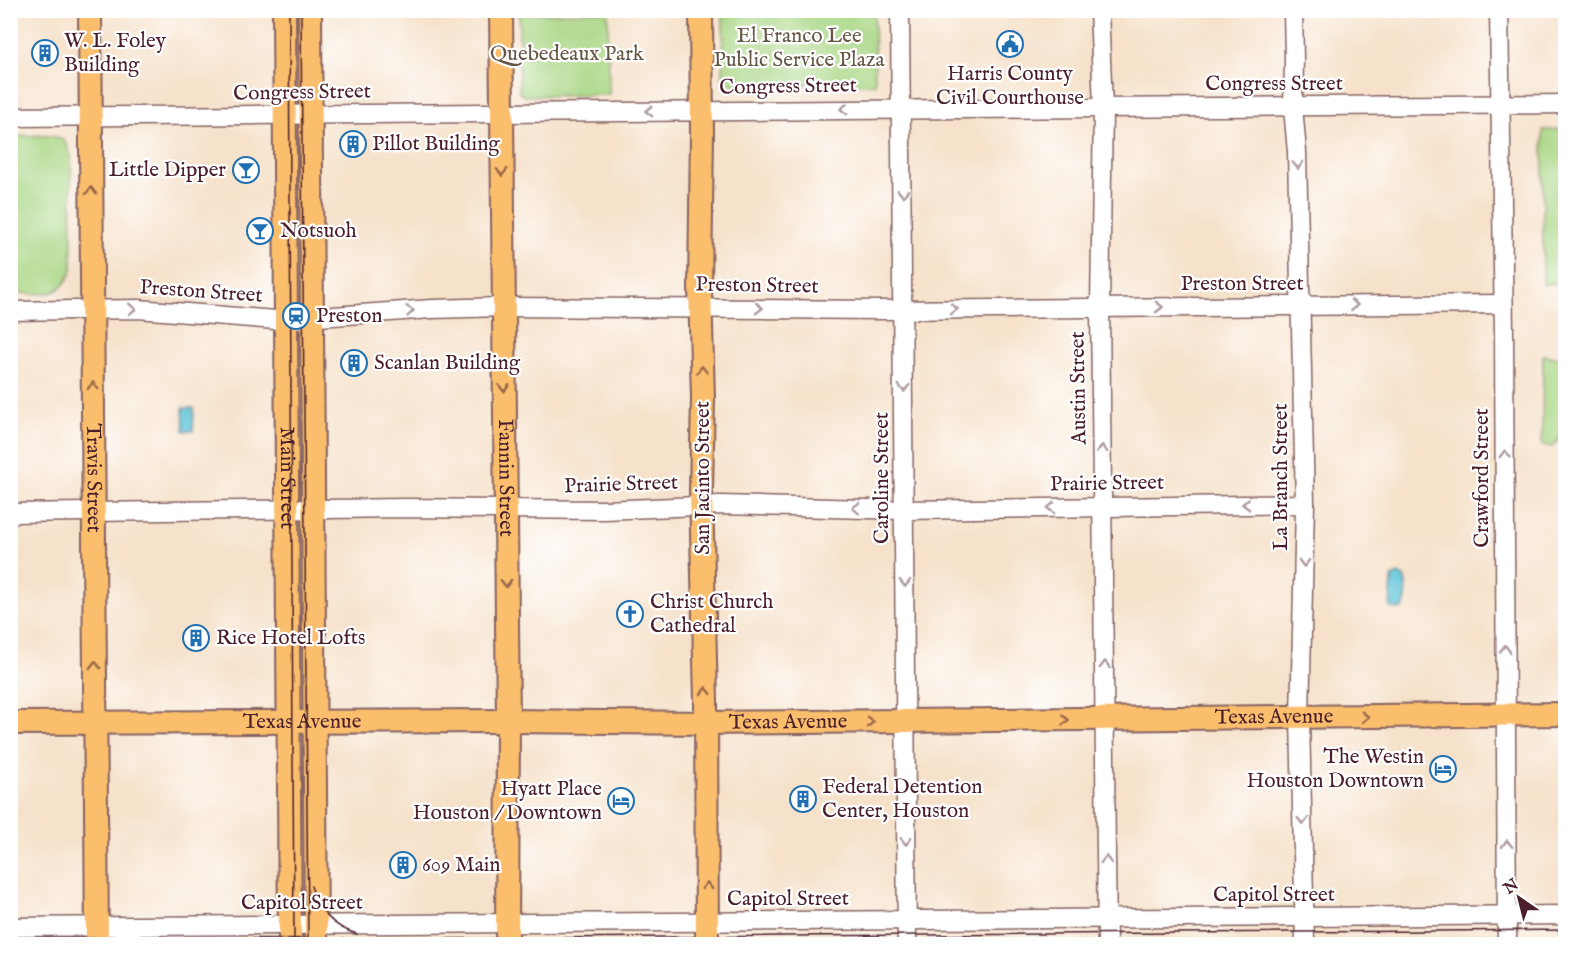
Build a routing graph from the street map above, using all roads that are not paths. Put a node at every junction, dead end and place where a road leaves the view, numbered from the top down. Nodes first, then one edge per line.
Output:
1 (90, 10) edge
2 (284, 10) edge
3 (310, 10) edge
4 (501, 10) edge
5 (702, 10) edge
6 (900, 10) edge
7 (1099, 10) edge
8 (1293, 10) edge
9 (1499, 10) edge
10 (1566, 104) edge
11 (1500, 105) junction
12 (1103, 107) junction
13 (1293, 107) junction
14 (902, 109) junction
15 (702, 111) junction
16 (501, 113) junction
17 (284, 115) junction
18 (311, 115) junction
19 (10, 117) edge
20 (91, 117) junction
21 (1503, 304) junction
22 (1302, 306) junction
23 (503, 307) junction
24 (1100, 307) junction
25 (701, 308) junction
26 (92, 309) junction
27 (903, 310) junction
28 (10, 311) edge
29 (312, 318) junction
30 (286, 320) junction
31 (1305, 504) junction
32 (702, 505) junction
33 (1103, 507) junction
34 (506, 509) junction
35 (287, 510) junction
36 (313, 510) junction
37 (904, 510) junction
38 (10, 513) edge
39 (94, 513) junction
40 (1566, 714) edge
41 (1506, 715) junction
42 (1300, 717) junction
43 (1105, 719) junction
44 (508, 721) junction
45 (906, 721) junction
46 (288, 722) junction
47 (315, 722) junction
48 (10, 723) edge
49 (95, 723) junction
50 (706, 723) junction
51 (1566, 915) edge
52 (1508, 916) junction
53 (1305, 917) junction
54 (1107, 919) junction
55 (907, 920) junction
56 (708, 922) junction
57 (10, 927) edge
58 (507, 934) edge
59 (290, 935) edge
60 (316, 935) edge
61 (97, 936) edge
62 (707, 945) edge
63 (907, 945) edge
64 (1107, 945) edge
65 (1305, 945) edge
66 (1507, 945) edge

1 - 20 main road, Travis Street
2 - 17 main road, Main Street
3 - 18 main road, Main Street
4 - 16 main road, Fannin Street
5 - 15 main road, San Jacinto Street
6 - 14 street, Caroline Street
7 - 12 street, Austin Street
8 - 13 street, La Branch Street
9 - 11 street, Crawford Street
10 - 11 street, Congress Street
11 - 13 street, Congress Street
11 - 21 street, Crawford Street
12 - 13 street, Congress Street
12 - 14 street, Congress Street
12 - 24 street, Austin Street
13 -> 22 street, La Branch Street
14 -> 15 street, Congress Street
14 -> 27 street, Caroline Street
15 -> 16 street, Congress Street
15 - 25 main road, San Jacinto Street
16 - 18 street, Congress Street
16 -> 23 main road, Fannin Street
17 - 18 street, Congress Street
17 - 20 street, Congress Street
17 - 30 main road, Main Street
18 - 29 main road, Main Street
19 - 20 street, Congress Street
26 -> 20 main road, Travis Street
22 -> 21 street, Preston Street
41 -> 21 street, Crawford Street
24 -> 22 street, Preston Street
22 - 31 street, La Branch Street
23 - 25 street, Preston Street
29 -> 23 street, Preston Street
23 -> 34 main road, Fannin Street
27 -> 24 street, Preston Street
33 -> 24 street, Austin Street
25 -> 27 street, Preston Street
32 -> 25 main road, San Jacinto Street
26 - 28 street, Preston Street
26 -> 30 street, Preston Street
39 -> 26 main road, Travis Street
27 -> 37 street, Caroline Street
29 - 30 street, Preston Street
29 - 36 main road, Main Street
30 - 35 main road, Main Street
31 -> 33 street, Prairie Street
31 -> 42 street, La Branch Street
32 - 34 street, Prairie Street
37 -> 32 street, Prairie Street
50 -> 32 main road, San Jacinto Street
33 -> 37 street, Prairie Street
43 -> 33 street, Austin Street
34 - 36 street, Prairie Street
34 -> 44 main road, Fannin Street
35 - 36 street, Prairie Street
35 - 39 street, Prairie Street
35 - 46 main road, Main Street
36 - 47 main road, Main Street
37 -> 45 street, Caroline Street
38 - 39 street, Prairie Street
49 -> 39 main road, Travis Street
40 - 41 main road, Texas Avenue
42 -> 41 main road, Texas Avenue
52 -> 41 street, Crawford Street
42 - 43 main road, Texas Avenue
42 -> 53 street, La Branch Street
45 -> 43 main road, Texas Avenue
54 -> 43 street, Austin Street
44 - 47 main road, Texas Avenue
44 - 50 main road, Texas Avenue
44 - 58 main road, Fannin Street
50 -> 45 main road, Texas Avenue
45 -> 55 street, Caroline Street
46 - 47 main road, Texas Avenue
46 - 49 main road, Texas Avenue
46 - 59 main road, Main Street
47 - 60 main road, Main Street
48 - 49 main road, Texas Avenue
49 - 61 main road, Travis Street
56 -> 50 main road, San Jacinto Street
51 - 52 street, Capitol Street
52 - 53 street, Capitol Street
52 - 66 street, Crawford Street
53 - 54 street, Capitol Street
53 - 65 street, La Branch Street
54 - 55 street, Capitol Street
54 - 64 street, Austin Street
55 - 56 street, Capitol Street
55 - 63 street, Caroline Street
56 - 58 street, Capitol Street
56 - 62 main road, San Jacinto Street
57 - 61 street, Capitol Street
58 - 60 street, Capitol Street
59 - 60 street, Capitol Street
59 - 61 street, Capitol Street

